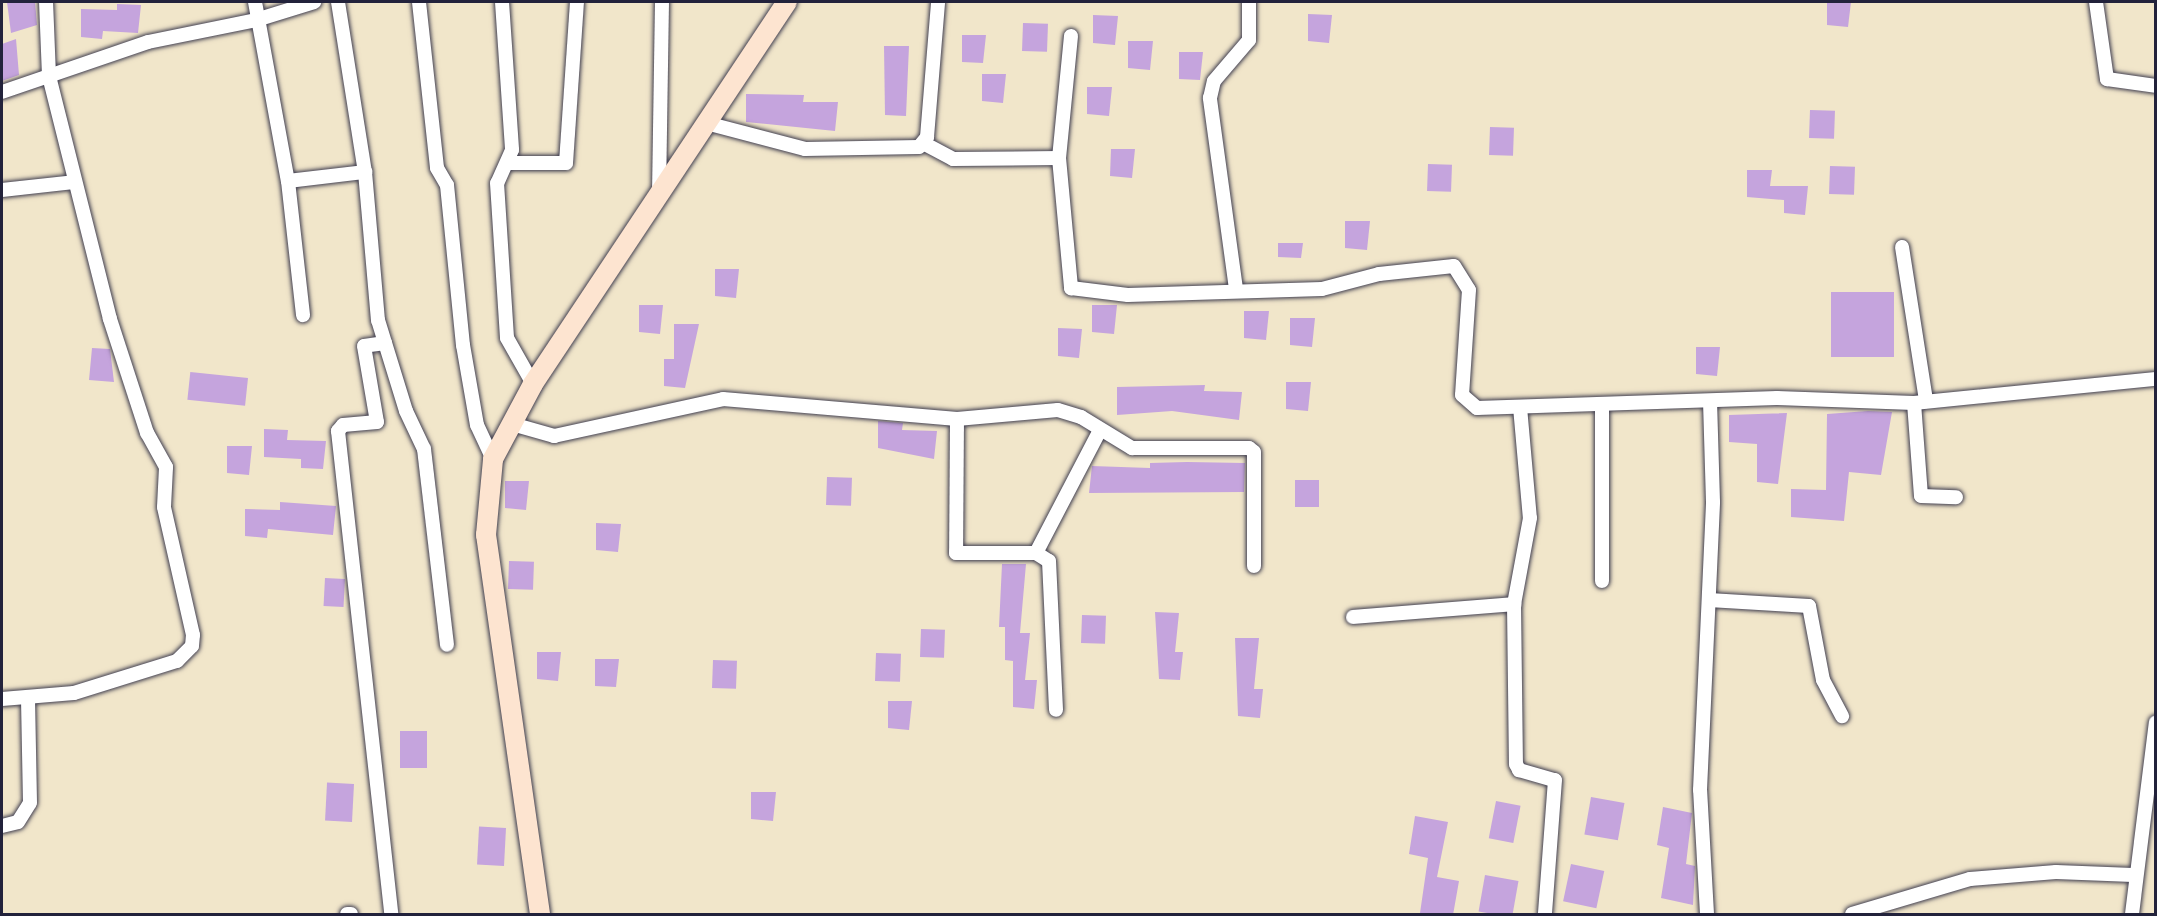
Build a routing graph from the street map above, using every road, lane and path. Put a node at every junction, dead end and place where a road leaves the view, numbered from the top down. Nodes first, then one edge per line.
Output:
1 (46, 2) edge
2 (255, 2) edge
3 (314, 2) edge
4 (338, 2) edge
5 (419, 2) edge
6 (502, 2) edge
7 (577, 2) edge
8 (662, 2) edge
9 (787, 2) edge
10 (938, 2) edge
11 (1249, 2) edge
12 (2096, 2) edge
13 (256, 20) junction
14 (1071, 36) dead end
15 (49, 76) junction
16 (2156, 86) edge
17 (2, 92) edge
18 (706, 123) junction
19 (925, 144) junction
20 (1059, 158) junction
21 (510, 164) junction
22 (365, 172) junction
23 (288, 181) junction
24 (74, 182) junction
25 (2, 190) edge
26 (659, 193) junction
27 (1902, 247) dead end
28 (1236, 289) junction
29 (303, 315) dead end
30 (385, 343) junction
31 (2156, 380) edge
32 (533, 384) junction
33 (1920, 402) junction
34 (1710, 403) junction
35 (1520, 407) junction
36 (1602, 407) junction
37 (957, 419) junction
38 (512, 424) junction
39 (1100, 430) junction
40 (493, 459) junction
41 (1956, 497) dead end
42 (1036, 553) junction
43 (1254, 566) dead end
44 (1602, 581) dead end
45 (1708, 600) junction
46 (1514, 604) junction
47 (1353, 617) dead end
48 (447, 645) dead end
49 (28, 698) junction
50 (2, 699) edge
51 (1056, 710) dead end
52 (1842, 716) dead end
53 (2156, 722) edge
54 (2, 825) edge
55 (2133, 875) junction
56 (391, 915) edge
57 (540, 915) edge
58 (1545, 915) edge
59 (1707, 915) edge
60 (1852, 915) edge
61 (2132, 915) edge

1 - 15 street
2 - 13 street
3 - 13 street
4 - 22 street
5 - 40 street
6 - 21 street
7 - 21 street
8 - 26 street
9 - 18 street
10 - 19 street
11 - 28 street
12 - 16 street
13 - 15 street
13 - 23 street
14 - 20 street
15 - 17 street
15 - 24 street
18 - 19 street
18 - 26 street
19 - 20 street
20 - 28 street
21 - 32 street
22 - 23 street
22 - 30 street
23 - 29 street
24 - 25 street
24 - 49 street
26 - 32 street
27 - 33 street
28 - 35 street
30 - 48 street
30 - 56 street
31 - 33 street
32 - 38 street
33 - 34 street
33 - 41 street
34 - 36 street
34 - 45 street
35 - 36 street
35 - 46 street
36 - 44 street
37 - 38 street
37 - 39 street
37 - 42 street
38 - 40 street
39 - 42 street
39 - 43 street
40 - 57 street
42 - 51 street
45 - 52 street
45 - 59 street
46 - 47 street
46 - 58 street
49 - 50 street
49 - 54 street
53 - 55 street
55 - 60 street
55 - 61 street

